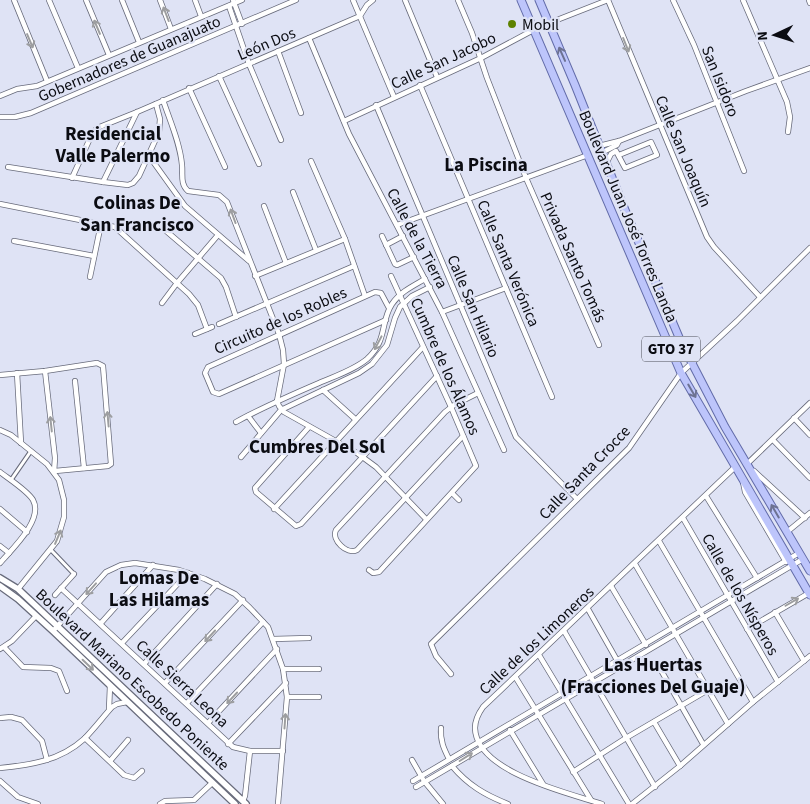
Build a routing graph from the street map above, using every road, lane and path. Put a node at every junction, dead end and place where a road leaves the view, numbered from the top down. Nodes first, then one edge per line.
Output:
1 (14, 0) edge
2 (49, 0) edge
3 (86, 0) edge
4 (122, 0) edge
5 (160, 0) edge
6 (195, 0) edge
7 (242, 0) edge
8 (294, 0) edge
9 (353, 0) edge
10 (373, 0) edge
11 (405, 0) edge
12 (458, 0) edge
13 (521, 0) edge
14 (539, 0) edge
15 (608, 0) edge
16 (673, 0) edge
17 (743, 0) edge
18 (234, 2) edge
19 (229, 6) junction
20 (201, 16) junction
21 (360, 16) junction
22 (548, 23) junction
23 (242, 24) junction
24 (236, 26) junction
25 (171, 29) junction
26 (533, 30) junction
27 (308, 38) junction
28 (139, 42) junction
29 (278, 51) junction
30 (109, 55) junction
31 (481, 58) junction
32 (249, 64) junction
33 (78, 68) junction
34 (810, 68) edge
35 (219, 76) junction
36 (437, 77) junction
37 (47, 81) junction
38 (778, 81) junction
39 (420, 84) junction
40 (189, 88) junction
41 (0, 96) edge
42 (394, 97) junction
43 (163, 100) junction
44 (716, 103) junction
45 (156, 104) junction
46 (376, 105) junction
47 (137, 112) junction
48 (302, 113) dead end
49 (0, 118) edge
50 (344, 121) junction
51 (659, 125) junction
52 (788, 132) dead end
53 (281, 140) dead end
54 (600, 149) junction
55 (588, 154) junction
56 (619, 155) junction
57 (149, 156) junction
58 (311, 161) dead end
59 (259, 164) dead end
60 (606, 164) junction
61 (8, 167) dead end
62 (225, 167) dead end
63 (744, 171) dead end
64 (72, 178) junction
65 (526, 178) junction
66 (103, 182) junction
67 (182, 184) junction
68 (173, 189) junction
69 (293, 192) dead end
70 (468, 200) junction
71 (0, 204) edge
72 (264, 206) dead end
73 (423, 216) junction
74 (101, 224) junction
75 (158, 224) dead end
76 (398, 225) junction
77 (218, 236) junction
78 (382, 236) dead end
79 (403, 236) junction
80 (345, 239) junction
81 (14, 241) dead end
82 (242, 242) junction
83 (386, 245) junction
84 (810, 248) edge
85 (234, 249) junction
86 (316, 250) junction
87 (94, 256) junction
88 (414, 257) junction
89 (198, 260) junction
90 (250, 262) junction
91 (286, 263) junction
92 (354, 266) junction
93 (255, 276) junction
94 (391, 276) dead end
95 (90, 277) dead end
96 (425, 279) junction
97 (176, 284) junction
98 (430, 288) junction
99 (506, 288) junction
100 (400, 294) junction
101 (365, 296) junction
102 (760, 297) junction
103 (162, 303) dead end
104 (404, 303) junction
105 (267, 304) junction
106 (460, 305) junction
107 (389, 308) junction
108 (442, 312) junction
109 (236, 317) junction
110 (386, 320) junction
111 (220, 324) dead end
112 (195, 334) dead end
113 (279, 334) junction
114 (599, 345) dead end
115 (423, 347) junction
116 (284, 364) junction
117 (692, 364) junction
118 (45, 371) junction
119 (17, 373) junction
120 (681, 373) junction
121 (0, 375) edge
122 (437, 376) junction
123 (75, 381) dead end
124 (323, 390) junction
125 (478, 393) junction
126 (552, 397) dead end
127 (277, 402) junction
128 (810, 403) edge
129 (451, 407) junction
130 (281, 410) junction
131 (248, 416) junction
132 (794, 418) junction
133 (356, 419) junction
134 (236, 422) dead end
135 (309, 427) junction
136 (0, 430) edge
137 (261, 433) junction
138 (810, 435) edge
139 (463, 436) junction
140 (773, 440) junction
141 (335, 441) junction
142 (21, 443) junction
143 (504, 450) dead end
144 (31, 451) junction
145 (241, 456) dead end
146 (362, 457) junction
147 (748, 465) junction
148 (736, 467) junction
149 (84, 468) junction
150 (55, 471) junction
151 (0, 472) edge
152 (386, 476) junction
153 (810, 478) edge
154 (10, 480) junction
155 (452, 493) junction
156 (706, 496) junction
157 (406, 498) junction
158 (577, 499) junction
159 (459, 500) dead end
160 (0, 509) edge
161 (274, 509) junction
162 (810, 513) edge
163 (683, 518) junction
164 (805, 518) junction
165 (426, 519) junction
166 (27, 532) junction
167 (787, 532) junction
168 (659, 541) junction
169 (0, 546) edge
170 (51, 550) junction
171 (9, 553) junction
172 (801, 556) junction
173 (0, 563) edge
174 (789, 563) junction
175 (635, 564) junction
176 (153, 565) junction
177 (369, 570) dead end
178 (810, 571) edge
179 (188, 573) junction
180 (74, 574) joint
181 (0, 578) edge
182 (757, 578) junction
183 (217, 584) junction
184 (0, 586) edge
185 (611, 586) junction
186 (61, 588) junction
187 (18, 589) junction
188 (809, 594) edge
189 (55, 595) dead end
190 (729, 598) junction
191 (243, 600) junction
192 (78, 603) junction
193 (588, 609) junction
194 (775, 612) junction
195 (703, 614) junction
196 (36, 616) junction
197 (263, 622) junction
198 (101, 623) junction
199 (55, 629) junction
200 (747, 629) junction
201 (564, 631) junction
202 (674, 631) junction
203 (309, 638) dead end
204 (273, 639) junction
205 (122, 643) junction
206 (647, 647) junction
207 (2, 648) edge
208 (277, 649) junction
209 (539, 654) junction
210 (810, 656) edge
211 (804, 661) junction
212 (144, 664) junction
213 (619, 664) junction
214 (658, 665) dead end
215 (283, 669) junction
216 (319, 669) dead end
217 (451, 674) dead end
218 (516, 678) junction
219 (592, 679) junction
220 (778, 682) junction
221 (165, 683) junction
222 (286, 683) junction
223 (110, 686) junction
224 (708, 690) junction
225 (67, 691) dead end
226 (563, 696) junction
227 (286, 697) junction
228 (319, 697) dead end
229 (127, 702) junction
230 (753, 702) junction
231 (187, 703) junction
232 (681, 706) junction
233 (535, 709) junction
234 (109, 711) junction
235 (538, 714) junction
236 (0, 718) edge
237 (654, 722) junction
238 (208, 723) junction
239 (728, 724) junction
240 (441, 728) dead end
241 (510, 730) junction
242 (85, 738) junction
243 (626, 738) junction
244 (128, 740) dead end
245 (478, 743) junction
246 (228, 744) junction
247 (703, 744) junction
248 (186, 748) junction
249 (481, 748) junction
250 (250, 751) junction
251 (283, 751) junction
252 (181, 754) junction
253 (598, 754) junction
254 (449, 759) junction
255 (47, 760) junction
256 (412, 760) dead end
257 (110, 761) junction
258 (452, 766) junction
259 (680, 766) junction
260 (0, 768) edge
261 (142, 771) dead end
262 (573, 772) junction
263 (421, 776) junction
264 (0, 781) edge
265 (413, 781) dead end
266 (424, 782) junction
267 (212, 783) junction
268 (543, 784) junction
269 (416, 786) dead end
270 (655, 787) junction
271 (244, 802) edge
272 (592, 802) edge
273 (38, 804) edge
274 (160, 804) edge
275 (235, 804) edge
276 (278, 804) edge
277 (443, 804) edge
278 (508, 804) edge
279 (602, 804) edge
280 (630, 804) edge

1 -> 37 street
2 - 33 street
30 -> 3 street
4 - 28 street
25 -> 5 street
6 - 20 street
7 - 18 street
8 - 23 street, Gobernadores de Guanajuato
9 - 21 street
10 - 21 street, León Dos
11 - 36 street
12 - 31 street, Privada Santo Tomás
13 - 26 main road, Boulevard Juan José Torres Landa / GTO 37
14 - 22 main road, Boulevard Juan José Torres Landa / GTO 37
15 - 22 street, Calle San Jacobo
15 -> 51 street, Calle San Joaquín
16 - 44 street, San Isidoro
17 - 38 street
18 - 19 street
18 - 23 street
19 - 20 street
19 - 24 street
20 - 25 street
21 - 27 street, León Dos
21 - 42 street
22 - 26 street, Calle San Jacobo
54 -> 22 main road, Boulevard Juan José Torres Landa / GTO 37
23 - 24 street, Gobernadores de Guanajuato
24 - 32 street
24 - 49 street, Gobernadores de Guanajuato
25 - 28 street
26 - 31 street, Calle San Jacobo
26 - 55 main road, Boulevard Juan José Torres Landa / GTO 37
27 - 29 street, León Dos
27 - 50 street, Calle de la Tierra
28 - 30 street
29 - 32 street, León Dos
29 - 48 street
30 - 33 street
31 - 36 street, Calle San Jacobo
31 - 65 street, Privada Santo Tomás
32 - 35 street, León Dos
32 - 53 street
33 - 37 street
34 - 38 street
35 - 40 street, León Dos
35 - 59 street
36 - 39 street, Calle San Jacobo
37 - 41 street
38 - 44 street
38 - 52 street
39 - 42 street, Calle San Jacobo
39 - 70 street, Calle Santa Verónica
40 - 43 street, León Dos
40 - 62 street
42 - 46 street, Calle San Jacobo
43 - 45 street, León Dos
43 - 67 street
44 - 51 street
44 - 63 street, San Isidoro
45 - 47 street, León Dos
45 - 57 street
46 - 50 street, Calle San Jacobo
46 - 73 street, Calle San Hilario
47 - 64 street, León Dos
47 - 66 street
50 - 76 street, Calle de la Tierra
51 - 54 street
51 - 102 street, Calle San Joaquín
54 - 60 main road, Boulevard Juan José Torres Landa / GTO 37
55 - 65 street
55 - 120 main road, Boulevard Juan José Torres Landa / GTO 37
56 - 56 street
56 - 60 street
57 - 66 street
57 - 68 street
58 - 80 street
60 - 117 main road, Boulevard Juan José Torres Landa / GTO 37
61 - 64 street
64 - 66 street
65 - 70 street
65 - 114 street, Privada Santo Tomás
67 - 68 street
82 -> 67 street
68 - 77 street
69 - 86 street
70 - 73 street
70 - 99 street, Calle Santa Verónica
71 - 74 street
72 - 91 street
73 - 76 street
73 - 106 street, Calle San Hilario
74 - 87 street
74 - 97 street
75 - 89 street
76 - 79 street, Calle de la Tierra
77 - 85 street
77 - 89 street
78 - 83 street
79 - 83 street
79 - 88 street, Calle de la Tierra
80 - 86 street
80 - 92 street
81 - 87 street
82 - 85 street
82 - 90 street
83 - 88 street
84 - 102 street, Calle Santa Crocce
85 - 90 street
86 - 91 street
87 - 95 street
88 - 96 street, Calle de la Tierra
89 - 97 street
89 - 109 street
90 - 93 street
91 - 93 street
92 - 101 street
92 - 105 street
93 - 105 street
94 - 100 street, Cumbre de los Álamos
96 - 98 street, Calle de la Tierra
96 - 100 street
97 - 103 street
97 - 112 street
98 - 104 street
98 - 108 street, Calle de la Tierra
99 - 106 street
99 - 126 street, Calle Santa Verónica
100 - 104 street, Cumbre de los Álamos
100 - 107 street
101 - 107 street, Circuito de los Robles
101 - 113 street, Circuito de los Robles
102 - 117 street, Calle Santa Crocce
104 - 115 street, Cumbre de los Álamos
104 - 124 street
105 - 109 street
105 - 113 street
106 - 108 street
106 - 158 street, Calle San Hilario
107 - 110 street
108 - 125 street, Calle de la Tierra
109 - 111 street
110 - 116 street, Circuito de los Robles
110 -> 127 street
113 - 116 street
113 - 116 street, Circuito de los Robles
115 - 122 street, Cumbre de los Álamos
115 - 133 street
116 - 127 street
117 - 120 street, Calle Santa Crocce
117 - 147 main road, Boulevard Juan José Torres Landa / GTO 37
118 - 119 street
149 -> 118 street
150 -> 118 street
119 - 121 street
119 - 142 street
120 -> 148 main road, Boulevard Juan José Torres Landa / GTO 37
120 - 158 street, Calle Santa Crocce
122 - 129 street, Cumbre de los Álamos
122 - 146 street
123 - 149 street
124 - 130 street
124 - 133 street
125 - 129 street
125 - 143 street, Calle de la Tierra
127 - 130 street
127 - 131 street
128 - 132 street
129 - 139 street, Cumbre de los Álamos
129 - 152 street
130 - 135 street
130 - 137 street
131 - 134 street
131 - 137 street
132 - 138 street
132 - 140 street
133 - 141 street
135 - 141 street
135 - 161 street
136 - 142 street
137 - 145 street
139 - 155 street, Cumbre de los Álamos
139 - 157 street
140 - 147 street
140 - 153 street
141 - 146 street
141 - 161 street
142 - 144 street
144 - 150 street
144 - 154 street
146 - 152 street
146 - 161 street
147 - 164 street
167 -> 147 main road, Boulevard Juan José Torres Landa / GTO 37
148 - 156 street, Calle de los Limoneros
148 - 174 main road, Boulevard Juan José Torres Landa / GTO 37
149 - 150 street
170 -> 150 street
151 - 154 street
152 - 157 street
152 - 157 street
154 - 166 street
155 - 159 street
155 - 165 street
156 - 163 street, Calle de los Limoneros
156 - 182 street
157 - 165 street
158 - 217 street, Calle Santa Crocce
160 - 166 street
162 - 164 street
163 - 168 street, Calle de los Limoneros
163 - 190 street, Calle de los Nísperos
164 - 167 street
165 - 177 street
166 - 171 street
167 - 172 main road, Boulevard Juan José Torres Landa / GTO 37
168 - 175 street, Calle de los Limoneros
168 - 195 street
169 - 171 street
170 - 180 street
170 - 187 street
171 - 173 street
172 - 174 street
172 - 178 main road, Boulevard Juan José Torres Landa / GTO 37
174 - 182 street
174 - 188 main road, Boulevard Juan José Torres Landa / GTO 37
174 - 190 street
175 - 185 street, Calle de los Limoneros
175 - 202 street
176 - 179 street
176 -> 192 street
176 - 198 street
179 - 183 street
179 - 205 street
180 - 186 street
181 - 187 street, Boulevard Mariano Escobedo Poniente
182 - 190 street
183 - 191 street
183 - 212 street
184 - 196 street, Boulevard Mariano Escobedo Poniente
185 - 193 street, Calle de los Limoneros
185 - 206 street
186 - 189 street
186 - 192 street, Calle Sierra Leona
187 - 199 street, Boulevard Mariano Escobedo Poniente
194 -> 188 street
190 - 195 street
190 - 200 street, Calle de los Nísperos
191 - 197 street
191 -> 221 street
192 - 198 street, Calle Sierra Leona
192 - 199 street
193 - 201 street, Calle de los Limoneros
193 - 213 street
194 - 200 street
194 - 211 street
195 - 202 street
195 - 230 street
196 - 199 street, Boulevard Mariano Escobedo Poniente
196 - 207 street
197 - 204 street
197 - 231 street
198 - 205 street, Calle Sierra Leona
199 -> 223 street, Boulevard Mariano Escobedo Poniente
199 - 248 street, Boulevard Mariano Escobedo Poniente
200 - 220 street, Calle de los Nísperos
201 - 209 street, Calle de los Limoneros
201 - 219 street
202 - 206 street
202 - 224 street
203 - 204 street
204 - 208 street
205 - 212 street, Calle Sierra Leona
206 - 213 street
207 - 225 street
208 - 215 street
208 -> 238 street
209 - 218 street, Calle de los Limoneros
209 - 226 street
210 - 211 street
211 - 220 street
212 - 221 street, Calle Sierra Leona
213 - 219 street
214 - 232 street
215 - 216 street
215 - 222 street
218 - 233 street
218 - 245 street, Calle de los Limoneros
219 - 226 street
219 - 243 street
220 - 230 street
221 - 231 street, Calle Sierra Leona
222 - 227 street
222 - 246 street
223 - 229 street, Boulevard Mariano Escobedo Poniente
223 - 234 street
224 - 232 street
224 - 239 street
226 - 233 street
226 - 235 street
226 - 253 street
227 - 228 street
251 -> 227 street
229 - 234 street
229 - 252 street, Boulevard Mariano Escobedo Poniente
230 - 239 street
231 - 238 street, Calle Sierra Leona
232 - 237 street
232 - 247 street
233 - 235 street
233 - 245 street
234 - 242 street
235 - 241 street
235 - 262 street
236 - 255 street
237 - 243 street
237 - 259 street
238 - 246 street, Calle Sierra Leona
239 - 247 street
240 - 254 street
241 - 249 street
241 - 268 street
242 - 255 street
242 - 257 street
243 - 253 street
243 - 270 street
244 - 257 street
245 - 249 street, Calle de los Limoneros
245 - 254 street
246 - 250 street, Calle Sierra Leona
247 - 259 street
248 - 252 street
248 - 271 street, Boulevard Mariano Escobedo Poniente
258 -> 249 street
249 - 268 street, Calle de los Limoneros
250 - 251 street, Calle Sierra Leona
250 - 271 street
251 - 276 street
252 - 267 street, Boulevard Mariano Escobedo Poniente
253 - 262 street
253 - 280 street
254 - 263 street
255 - 260 street
256 - 263 street
257 - 261 street
258 - 266 street
258 - 278 street
259 - 270 street
262 - 272 street
263 - 265 street
263 - 266 street
264 - 273 street
266 - 269 street
266 - 277 street
267 - 274 street
267 - 275 street, Boulevard Mariano Escobedo Poniente
268 - 272 street, Calle de los Limoneros
270 - 280 street
272 - 279 street, Calle de los Limoneros

